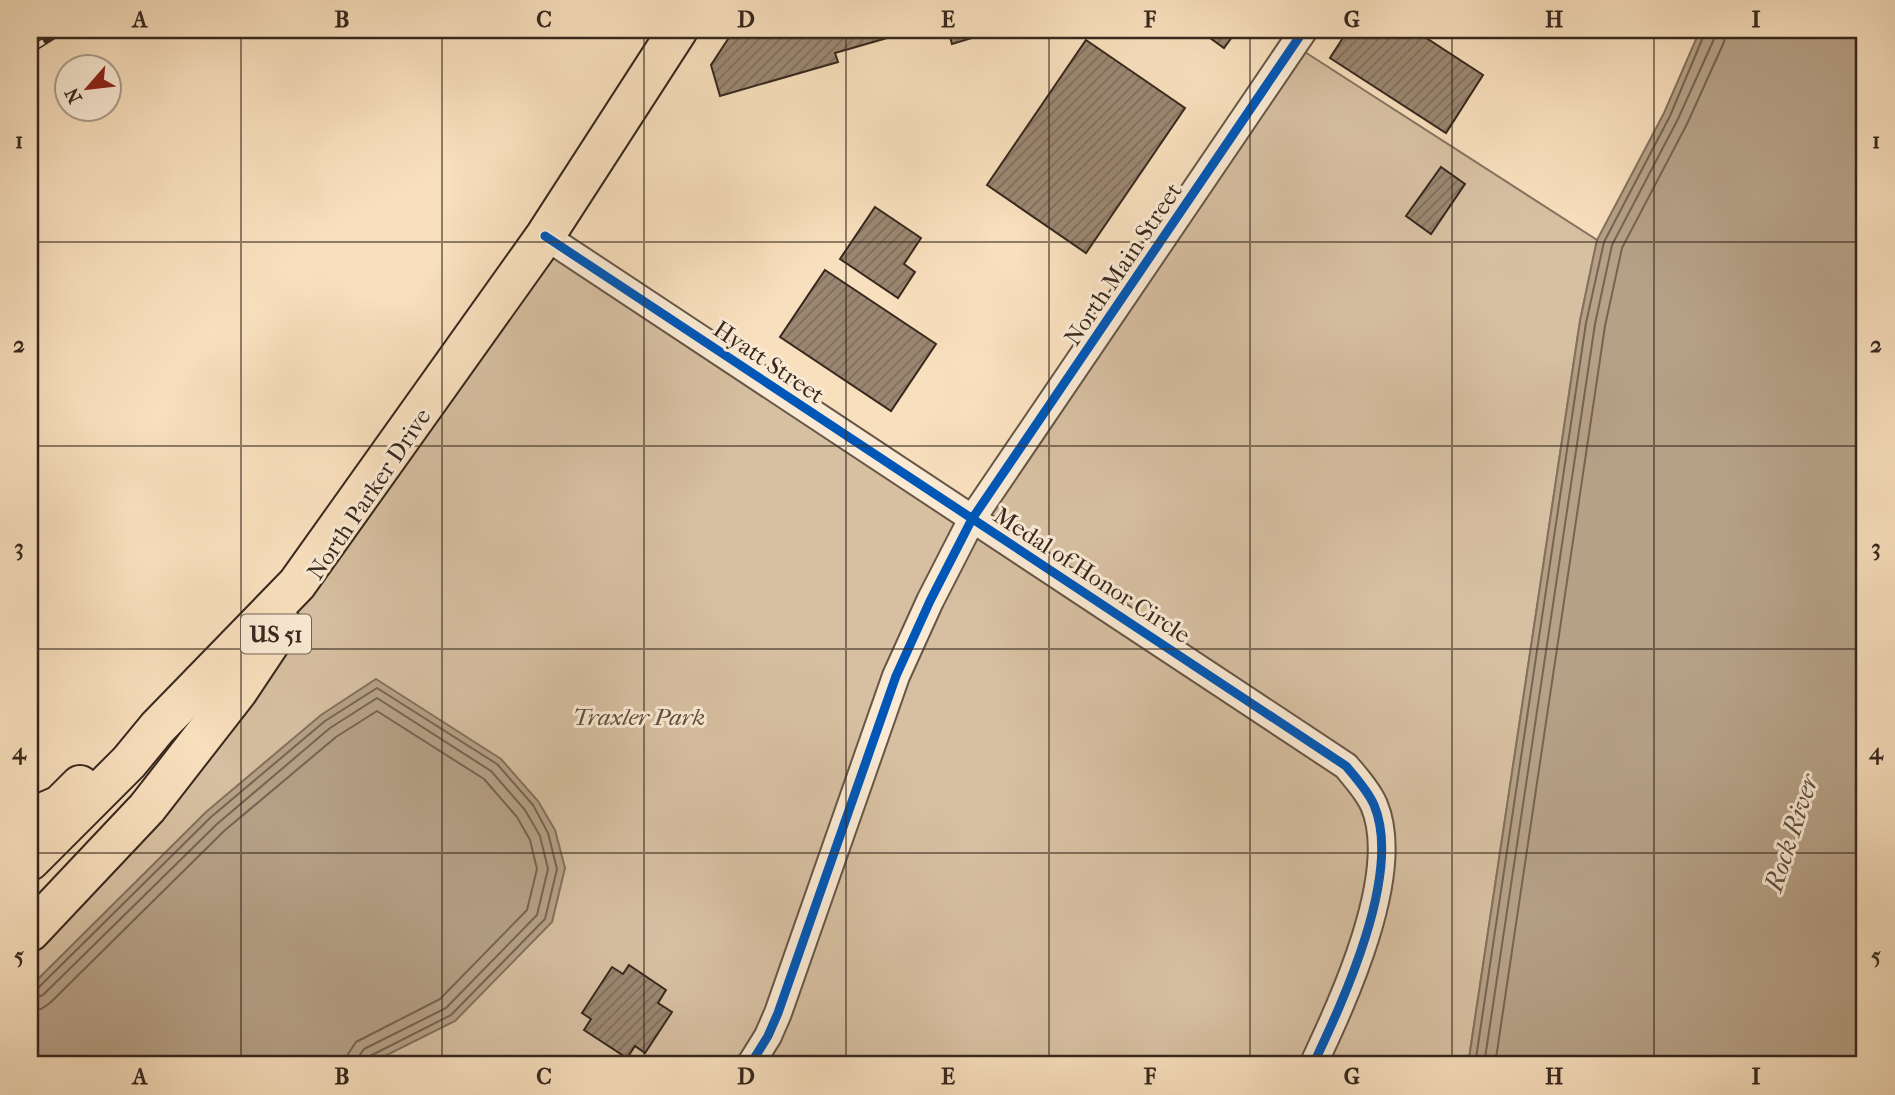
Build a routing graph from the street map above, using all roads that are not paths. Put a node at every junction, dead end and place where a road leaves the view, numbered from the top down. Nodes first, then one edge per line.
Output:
1 (678, 30) edge
2 (1304, 30) edge
3 (545, 236) junction
4 (491, 312) junction
5 (972, 519) junction
6 (158, 727) junction
7 (30, 818) edge
8 (30, 860) edge
9 (30, 932) edge
10 (750, 1065) edge
11 (1314, 1065) edge

1 - 3 main road, North Parker Drive / US 51
2 - 5 street, North Main Street
3 - 4 main road, North Parker Drive / US 51
3 - 5 street, Hyatt Street
4 - 6 main road, North Parker Drive / US 51
4 - 9 main road, North Parker Drive / US 51
5 - 10 street, Medal of Honor Circle
5 - 11 street, Medal of Honor Circle
6 - 7 main road
6 - 8 main road, North Parker Drive / US 51

